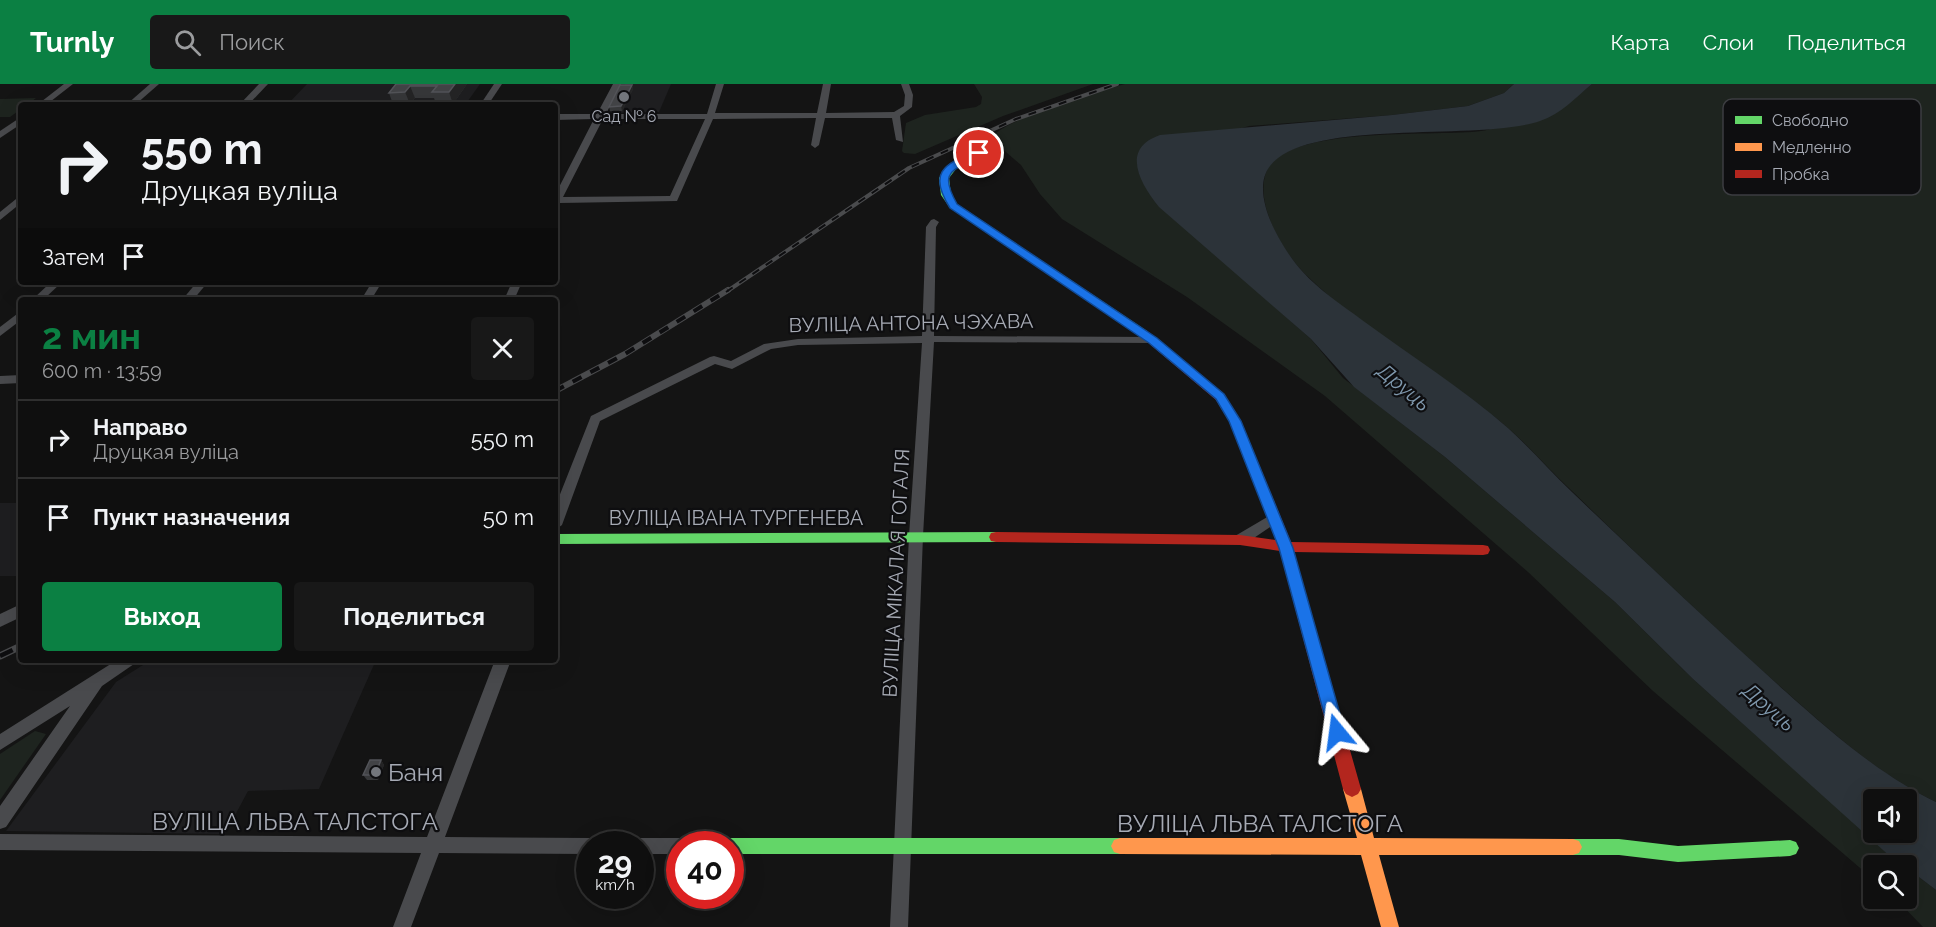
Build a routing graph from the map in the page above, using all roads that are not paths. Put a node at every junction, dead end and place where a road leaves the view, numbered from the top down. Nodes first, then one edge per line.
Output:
1 (69, 84) edge
2 (155, 84) edge
3 (264, 84) edge
4 (498, 84) edge
5 (617, 84) edge
6 (720, 84) edge
7 (827, 84) edge
8 (905, 84) edge
9 (45, 102) edge
10 (134, 102) edge
11 (246, 102) edge
12 (486, 102) edge
13 (896, 115) junction
14 (600, 116) junction
15 (710, 116) junction
16 (819, 116) junction
17 (558, 117) edge
18 (18, 121) edge
19 (0, 122) edge
20 (18, 122) edge
21 (0, 135) edge
22 (900, 140) dead end
23 (815, 145) dead end
24 (979, 153) dead end
25 (558, 197) edge
26 (558, 201) edge
27 (18, 202) edge
28 (0, 203) edge
29 (18, 203) edge
30 (0, 217) edge
31 (934, 222) dead end
32 (54, 285) edge
33 (200, 285) edge
34 (40, 297) edge
35 (190, 297) edge
36 (18, 317) edge
37 (1129, 324) junction
38 (0, 333) edge
39 (928, 339) junction
40 (1114, 340) junction
41 (1153, 340) junction
42 (0, 380) edge
43 (18, 380) edge
44 (558, 517) edge
45 (1274, 518) junction
46 (916, 536) junction
47 (558, 539) edge
48 (1240, 540) junction
49 (1286, 548) junction
50 (1483, 550) dead end
51 (18, 612) edge
52 (0, 621) edge
53 (124, 663) edge
54 (502, 663) edge
55 (97, 680) junction
56 (0, 743) edge
57 (0, 820) edge
58 (0, 842) edge
59 (431, 846) junction
60 (576, 846) edge
61 (744, 846) edge
62 (904, 847) junction
63 (1369, 847) junction
64 (1790, 848) dead end
65 (402, 927) edge
66 (899, 927) edge
67 (1390, 927) edge

1 - 9 street
2 - 10 street
3 - 11 street
4 - 12 street
5 - 14 street
6 - 15 street
7 - 16 street
8 - 13 street
13 - 16 street
13 - 22 street
14 - 15 street
14 - 17 street
14 - 25 street
15 - 16 street
15 - 26 street
16 - 23 street
18 - 19 street
20 - 21 street
24 - 37 street
27 - 28 street
29 - 30 street
31 - 39 street, ВУЛІЦА МІКАЛАЯ ГОГАЛЯ
32 - 34 street
33 - 35 street
36 - 38 street
37 - 40 street
37 - 41 street
39 - 40 street, ВУЛІЦА АНТОНА ЧЭХАВА
39 - 44 street, ВУЛІЦА АНТОНА ЧЭХАВА
39 - 46 street, ВУЛІЦА МІКАЛАЯ ГОГАЛЯ
40 - 41 street, ВУЛІЦА АНТОНА ЧЭХАВА
41 - 45 street
42 - 43 street
45 - 48 street
45 - 49 street
46 - 47 street, ВУЛІЦА ІВАНА ТУРГЕНЕВА
46 - 48 street, ВУЛІЦА ІВАНА ТУРГЕНЕВА
46 - 62 street, ВУЛІЦА МІКАЛАЯ ГОГАЛЯ
48 - 49 street, ВУЛІЦА ІВАНА ТУРГЕНЕВА
49 - 50 street, ВУЛІЦА ІВАНА ТУРГЕНЕВА
49 - 63 street
51 - 52 street
53 - 55 street
54 - 59 street
55 - 56 street
55 - 57 street
58 - 59 street, ВУЛІЦА ЛЬВА ТАЛСТОГА
59 - 60 street, ВУЛІЦА ЛЬВА ТАЛСТОГА
59 - 65 street
61 - 62 street, ВУЛІЦА ЛЬВА ТАЛСТОГА
62 - 63 street, ВУЛІЦА ЛЬВА ТАЛСТОГА
62 - 66 street, ВУЛІЦА МІКАЛАЯ ГОГАЛЯ
63 - 64 street, ВУЛІЦА ЛЬВА ТАЛСТОГА
63 - 67 street

